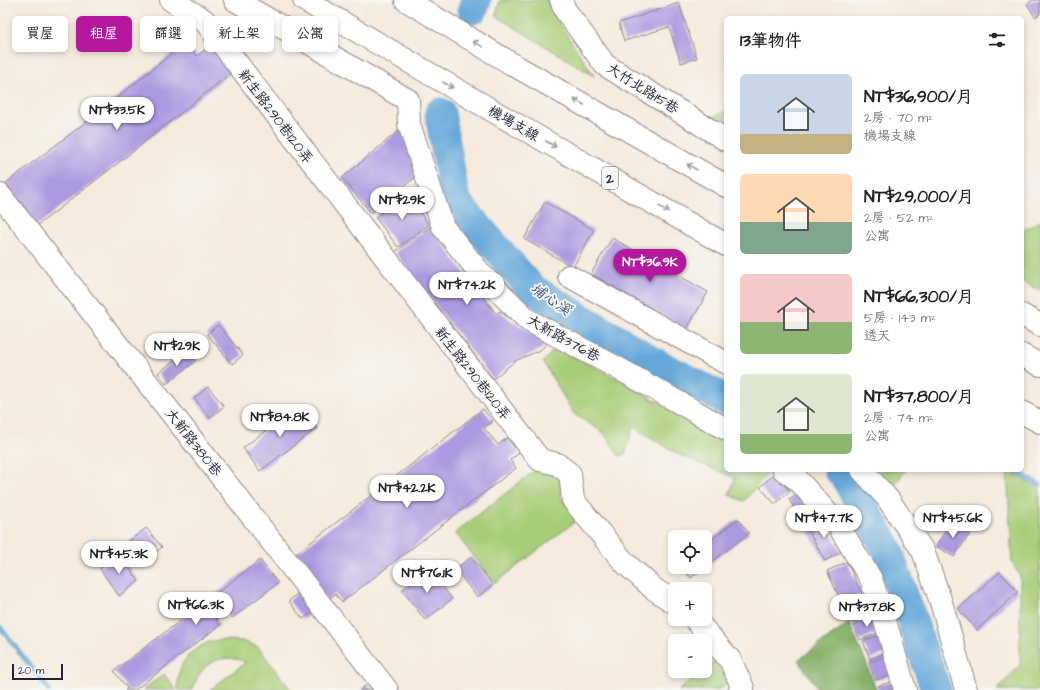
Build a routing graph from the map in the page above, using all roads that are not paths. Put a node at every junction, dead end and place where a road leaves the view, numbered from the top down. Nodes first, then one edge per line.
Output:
1 (171, 0) edge
2 (235, 0) edge
3 (304, 0) edge
4 (406, 0) edge
5 (561, 0) edge
6 (724, 139) edge
7 (724, 185) edge
8 (0, 194) edge
9 (724, 243) edge
10 (569, 276) dead end
11 (1024, 316) edge
12 (1040, 325) edge
13 (1024, 355) edge
14 (724, 362) edge
15 (1040, 365) edge
16 (1024, 413) edge
17 (1040, 422) edge
18 (724, 429) edge
19 (787, 472) edge
20 (864, 472) edge
21 (668, 598) edge
22 (701, 626) edge
23 (386, 690) edge
24 (740, 690) edge
25 (905, 690) edge
26 (966, 690) edge

1 - 21 main road, 新生路290巷120弄
2 - 18 main road, 大新路376巷
3 -> 9 main road, 機場支線 / 2
7 -> 4 main road
5 - 6 main road, 大竹北路15巷
8 - 23 main road, 大新路380巷
10 - 14 main road
11 - 12 main road
13 - 15 main road
16 - 17 main road
19 - 25 main road
20 - 26 main road
22 - 24 main road

